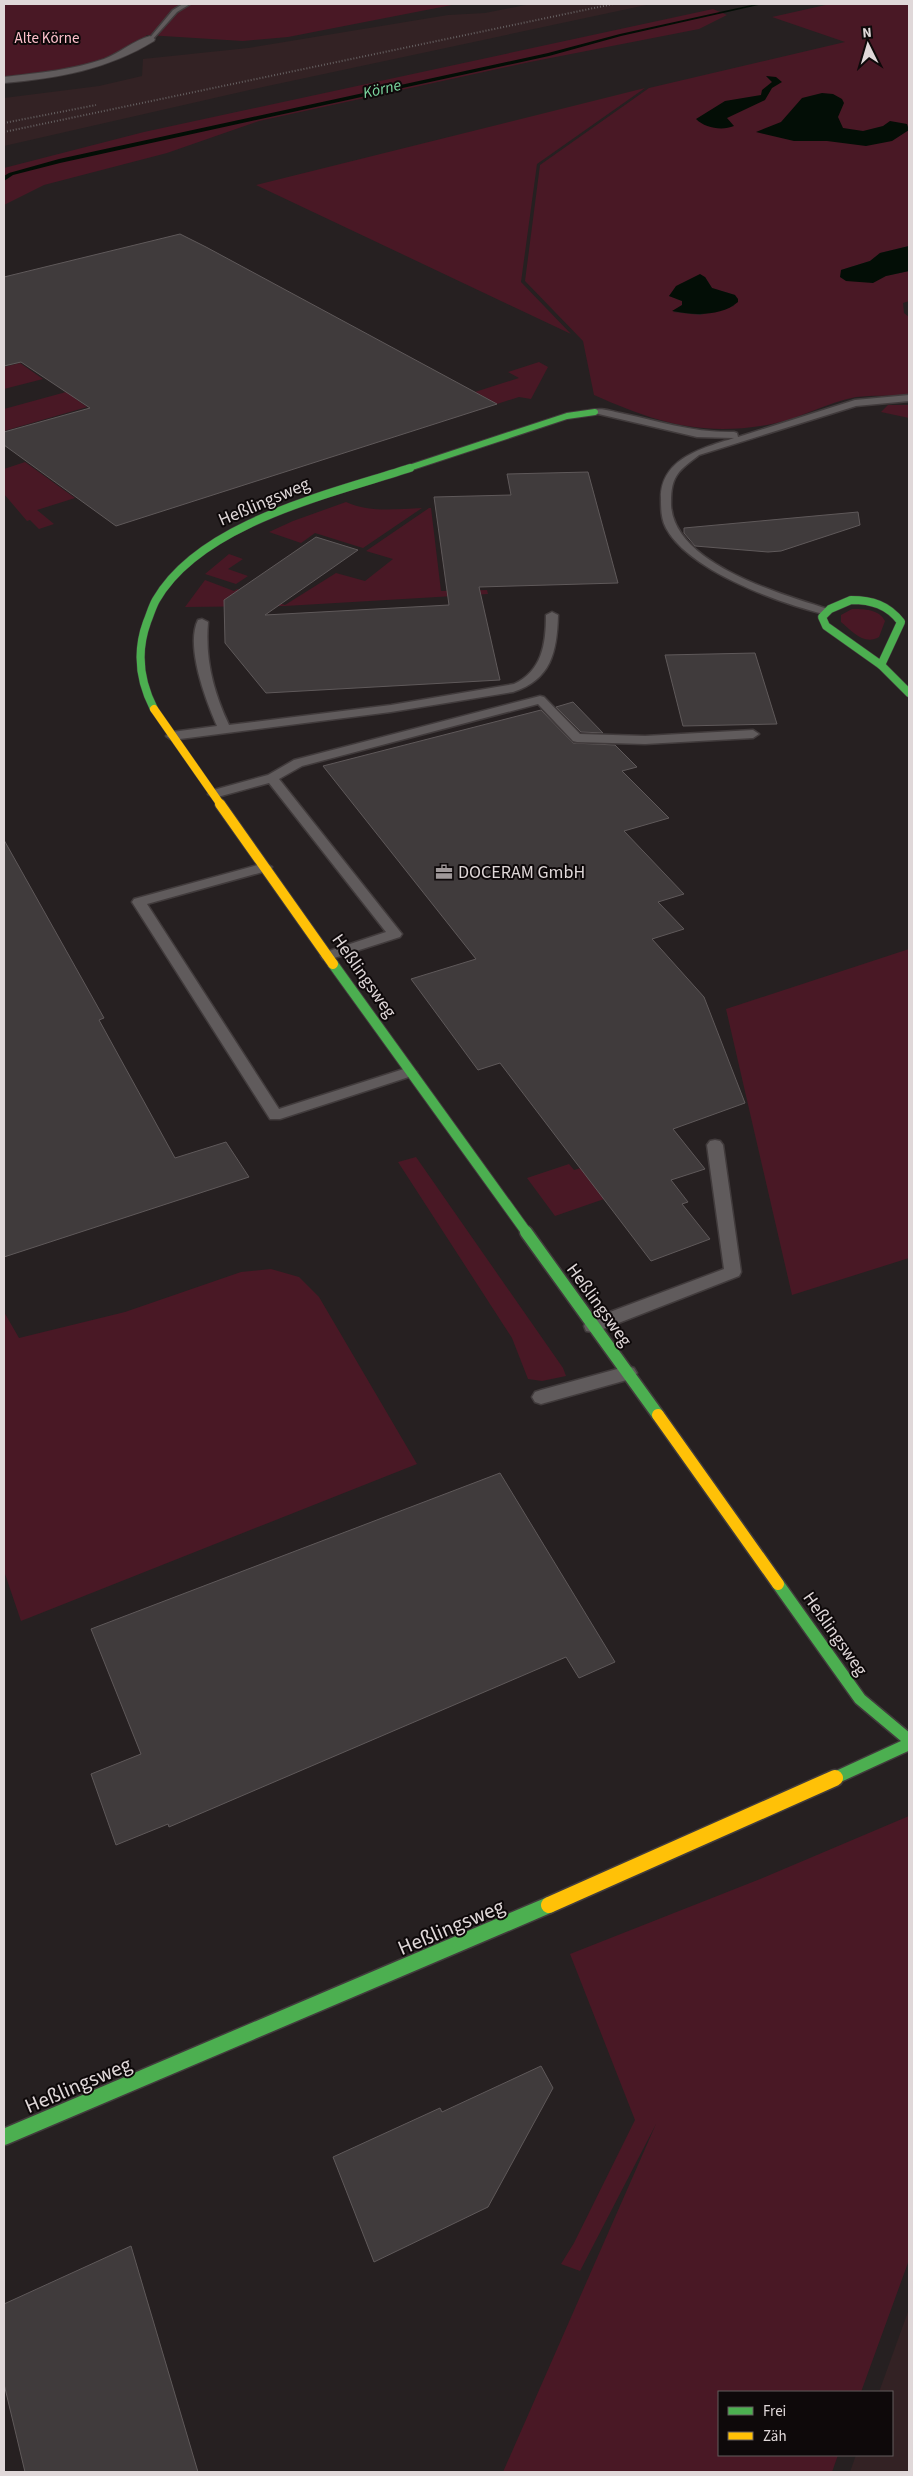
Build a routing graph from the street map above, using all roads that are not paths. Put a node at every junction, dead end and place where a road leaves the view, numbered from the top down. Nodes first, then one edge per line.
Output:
1 (187, 4) edge
2 (150, 39) joint
3 (4, 80) edge
4 (909, 398) edge
5 (594, 412) joint
6 (759, 433) junction
7 (824, 611) junction
8 (552, 615) dead end
9 (202, 622) dead end
10 (881, 665) junction
11 (909, 693) edge
12 (224, 728) junction
13 (753, 734) dead end
14 (172, 736) junction
15 (272, 778) junction
16 (214, 794) junction
17 (265, 867) junction
18 (328, 956) junction
19 (410, 1072) junction
20 (715, 1145) dead end
21 (592, 1326) junction
22 (628, 1373) junction
23 (541, 1397) dead end
24 (909, 1740) edge
25 (909, 1744) edge
26 (4, 2137) edge

1 - 2 lane
2 - 3 street
4 - 6 lane
5 - 6 lane
5 - 14 street, Heßlingsweg
6 - 7 lane
7 - 10 street
7 - 10 street
8 - 12 lane
9 - 12 lane
10 - 11 street
12 - 14 lane
13 - 15 lane
14 - 16 street, Heßlingsweg
15 - 16 lane
15 - 18 lane
16 - 17 street, Heßlingsweg
17 - 18 street, Heßlingsweg
17 - 19 lane
18 - 19 street, Heßlingsweg
19 - 21 street, Heßlingsweg
20 - 21 lane
21 - 22 street, Heßlingsweg
22 - 23 lane
22 - 24 street, Heßlingsweg
25 - 26 street, Heßlingsweg

